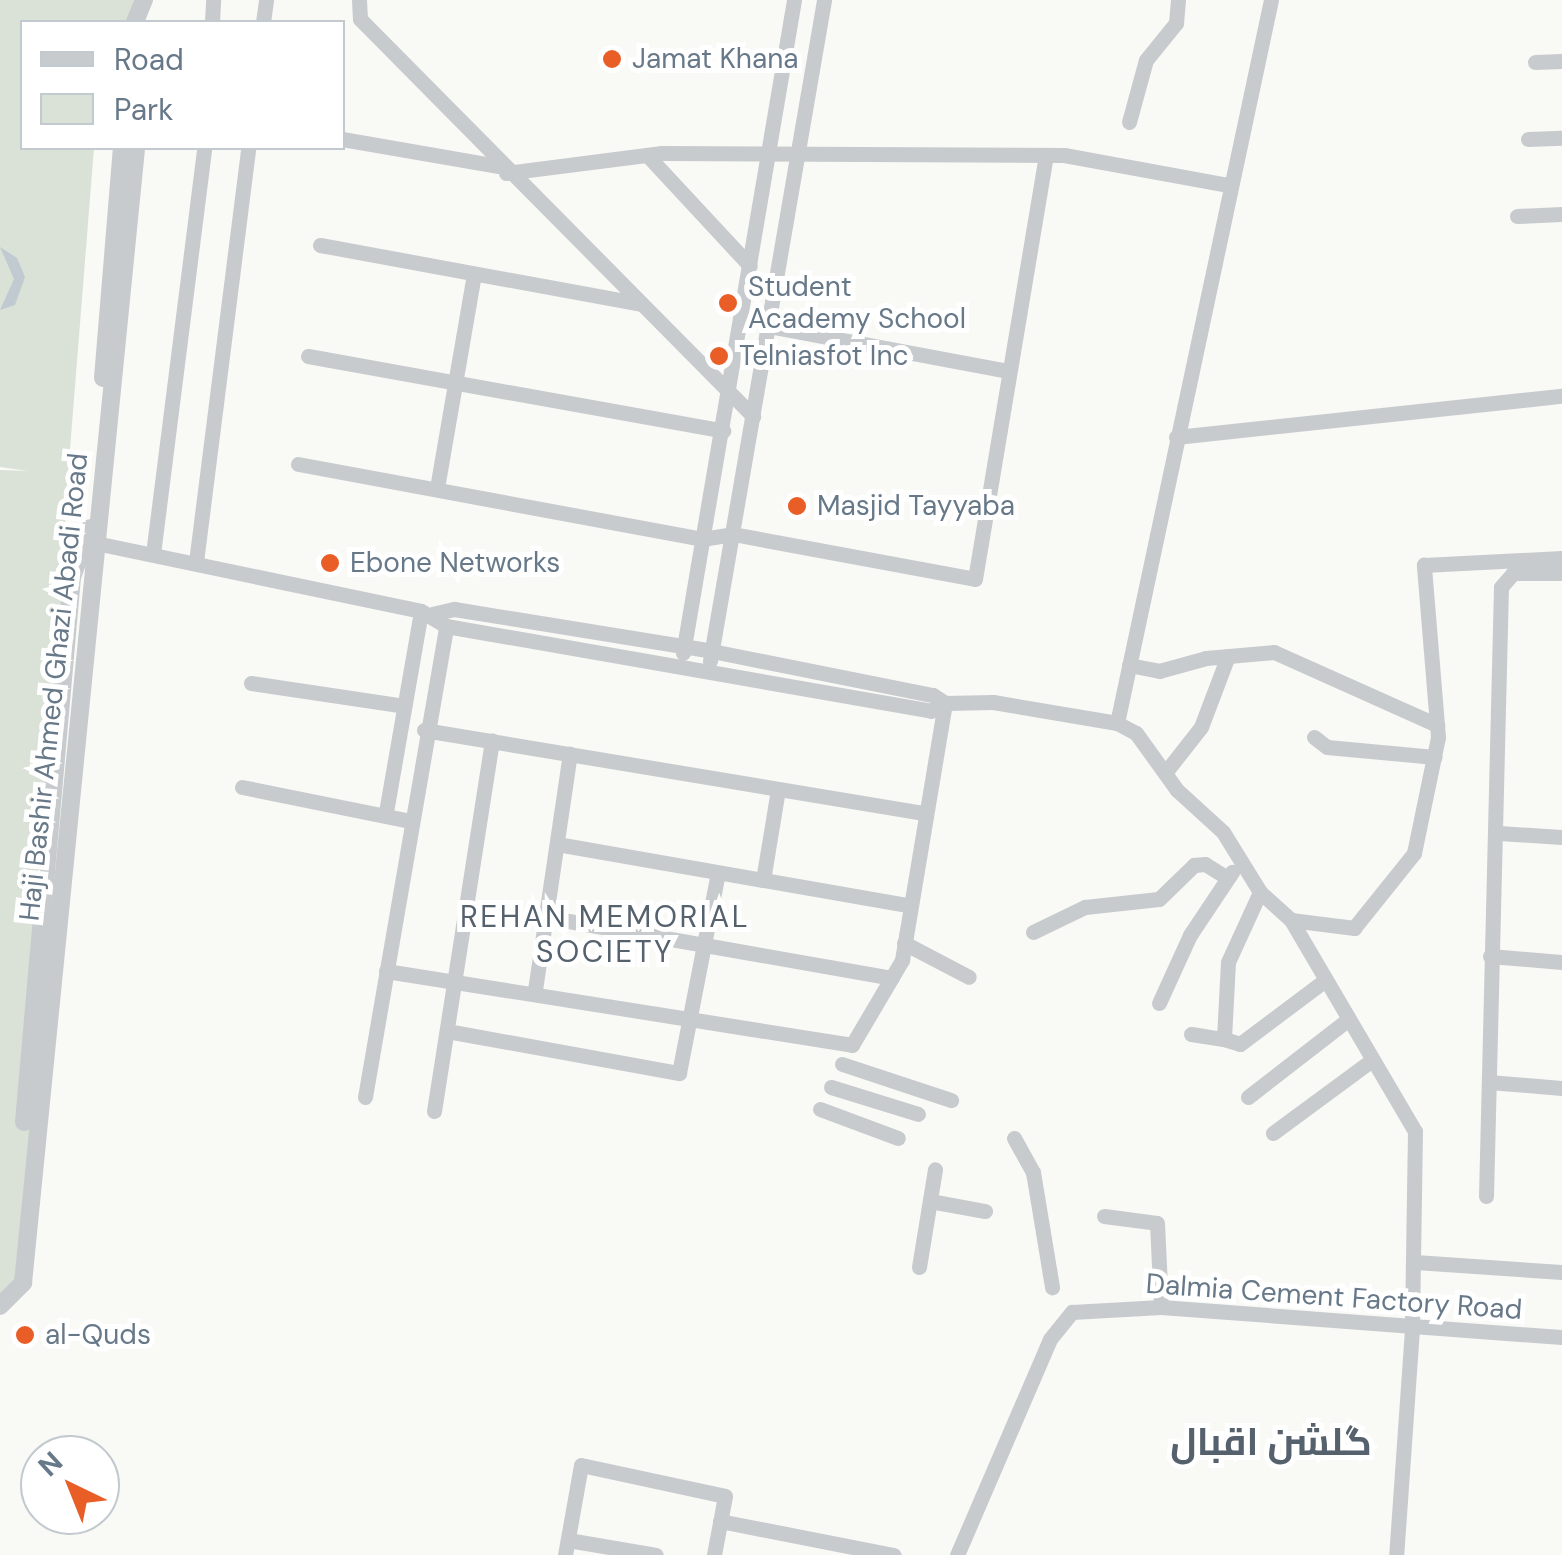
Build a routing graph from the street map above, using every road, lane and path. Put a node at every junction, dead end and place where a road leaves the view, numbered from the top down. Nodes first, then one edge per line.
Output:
1 (358, 0) edge
2 (794, 0) edge
3 (824, 0) edge
4 (1178, 0) edge
5 (1271, 0) edge
6 (1562, 61) edge
7 (1535, 62) dead end
8 (1129, 122) dead end
9 (1562, 138) edge
10 (1528, 139) dead end
11 (345, 140) edge
12 (122, 150) edge
13 (136, 150) edge
14 (204, 150) edge
15 (248, 150) edge
16 (768, 150) junction
17 (798, 151) junction
18 (647, 155) junction
19 (1046, 155) junction
20 (503, 169) junction
21 (1228, 185) junction
22 (1562, 214) edge
23 (1516, 216) dead end
24 (320, 246) dead end
25 (750, 266) junction
26 (474, 274) junction
27 (640, 304) junction
28 (768, 326) junction
29 (308, 356) dead end
30 (1009, 372) junction
31 (455, 383) junction
32 (729, 396) junction
33 (1562, 396) edge
34 (753, 416) junction
35 (723, 430) junction
36 (1176, 437) junction
37 (298, 464) dead end
38 (437, 488) junction
39 (733, 534) junction
40 (702, 539) junction
41 (91, 542) junction
42 (153, 554) junction
43 (1562, 558) edge
44 (196, 562) junction
45 (1562, 573) edge
46 (427, 613) junction
47 (446, 626) junction
48 (684, 647) junction
49 (712, 651) junction
50 (1228, 656) junction
51 (1129, 665) junction
52 (681, 667) junction
53 (708, 670) junction
54 (250, 683) dead end
55 (848, 687) junction
56 (945, 703) junction
57 (404, 706) junction
58 (1117, 722) junction
59 (1437, 725) junction
60 (424, 730) junction
61 (1314, 736) dead end
62 (492, 741) junction
63 (570, 754) junction
64 (1435, 757) junction
65 (1164, 773) junction
66 (242, 786) dead end
67 (778, 789) junction
68 (386, 812) junction
69 (924, 813) junction
70 (410, 820) junction
71 (1500, 833) junction
72 (1562, 836) edge
73 (557, 844) junction
74 (1241, 861) junction
75 (718, 872) junction
76 (1226, 878) junction
77 (763, 880) junction
78 (1260, 892) junction
79 (908, 905) junction
80 (546, 917) junction
81 (1291, 920) junction
82 (1033, 932) dead end
83 (904, 943) junction
84 (706, 946) junction
85 (1490, 956) junction
86 (1562, 962) edge
87 (386, 972) junction
88 (970, 976) dead end
89 (892, 978) junction
90 (455, 980) junction
91 (1324, 981) junction
92 (536, 990) junction
93 (1159, 1003) dead end
94 (694, 1021) junction
95 (1346, 1021) junction
96 (448, 1031) junction
97 (1191, 1034) dead end
98 (1224, 1039) junction
99 (1372, 1060) junction
100 (842, 1064) dead end
101 (1490, 1082) junction
102 (831, 1086) dead end
103 (1562, 1088) edge
104 (366, 1097) dead end
105 (1248, 1097) dead end
106 (951, 1100) dead end
107 (820, 1109) dead end
108 (434, 1111) dead end
109 (918, 1114) dead end
110 (1273, 1133) dead end
111 (898, 1138) dead end
112 (1014, 1138) dead end
113 (935, 1169) dead end
114 (1486, 1196) dead end
115 (930, 1201) junction
116 (985, 1211) dead end
117 (1104, 1216) dead end
118 (1415, 1262) junction
119 (919, 1266) dead end
120 (1562, 1272) edge
121 (1052, 1286) dead end
122 (0, 1306) edge
123 (1161, 1307) junction
124 (1412, 1328) junction
125 (1562, 1337) edge
126 (720, 1521) junction
127 (567, 1548) edge
128 (656, 1555) edge
129 (714, 1555) edge
130 (894, 1555) edge
131 (958, 1555) edge
132 (1396, 1555) edge

1 - 20 street
2 - 16 street
3 - 17 street
4 - 8 street
5 - 21 street
6 - 7 street
9 - 10 street
11 - 20 street
12 - 41 street, Haji Bashir Ahmed Ghazi Abadi Road
13 - 41 street, Haji Bashir Ahmed Ghazi Abadi Road
14 - 42 street
15 - 44 street
16 - 17 street
16 - 18 street
16 - 25 street
17 - 19 street
17 - 28 street
18 - 20 street
18 - 25 street
19 - 21 street
19 - 30 street
20 - 27 street
21 - 36 street
22 - 23 street
24 - 26 street
25 - 32 street
26 - 27 street
26 - 31 street
27 - 32 street
28 - 30 street
28 - 34 street
29 - 31 street
30 - 39 street
31 - 35 street
31 - 38 street
32 - 34 street
32 - 35 street
33 - 36 street
34 - 39 street
35 - 40 street
36 - 51 street
37 - 38 street
38 - 40 street
39 - 40 street
39 - 49 street
40 - 48 street
41 - 42 street
41 - 122 street, Haji Bashir Ahmed Ghazi Abadi Road
42 - 44 street
43 - 59 street
44 - 46 street
45 - 71 street
46 - 47 street
46 - 48 street
46 - 57 street
47 - 52 street
47 - 60 street
48 - 49 street
48 - 52 street
49 - 53 street
49 - 55 street
50 - 51 street
50 - 59 street
50 - 65 street
51 - 58 street
52 - 53 street
53 - 55 street
54 - 57 street
55 - 56 street
56 - 58 street
56 - 69 street
57 - 68 street
58 - 65 street
59 - 64 street
60 - 62 street
60 - 70 street
61 - 64 street
62 - 63 street
62 - 90 street
63 - 67 street
63 - 73 street
64 - 81 street
65 - 74 street
66 - 68 street
67 - 69 street
67 - 77 street
68 - 70 street
69 - 79 street
70 - 87 street
71 - 72 street
71 - 85 street
73 - 75 street
73 - 80 street
74 - 76 street
74 - 78 street
75 - 77 street
75 - 84 street
76 - 82 street
76 - 93 street
77 - 79 street
78 - 81 street
78 - 98 street
79 - 83 street
80 - 84 street
80 - 92 street
81 - 91 street
83 - 88 street
83 - 89 street
84 - 89 street
84 - 94 street
85 - 86 street
85 - 101 street
87 - 90 street
87 - 104 street
89 - 94 street
90 - 92 street
90 - 96 street
91 - 95 street
91 - 98 street
92 - 94 street
94 - 96 street
95 - 99 street
95 - 105 street
96 - 108 street
97 - 98 street
99 - 110 street
99 - 118 street
100 - 106 street
101 - 103 street
101 - 114 street
102 - 109 street
107 - 111 street
112 - 121 street
113 - 115 street
115 - 116 street
115 - 119 street
117 - 123 street
118 - 120 street
118 - 124 street
123 - 124 street, Dalmia Cement Factory Road
123 - 131 street, Dalmia Cement Factory Road
124 - 125 street, Dalmia Cement Factory Road
124 - 132 street
126 - 127 street
126 - 129 street
126 - 130 street
127 - 128 street

